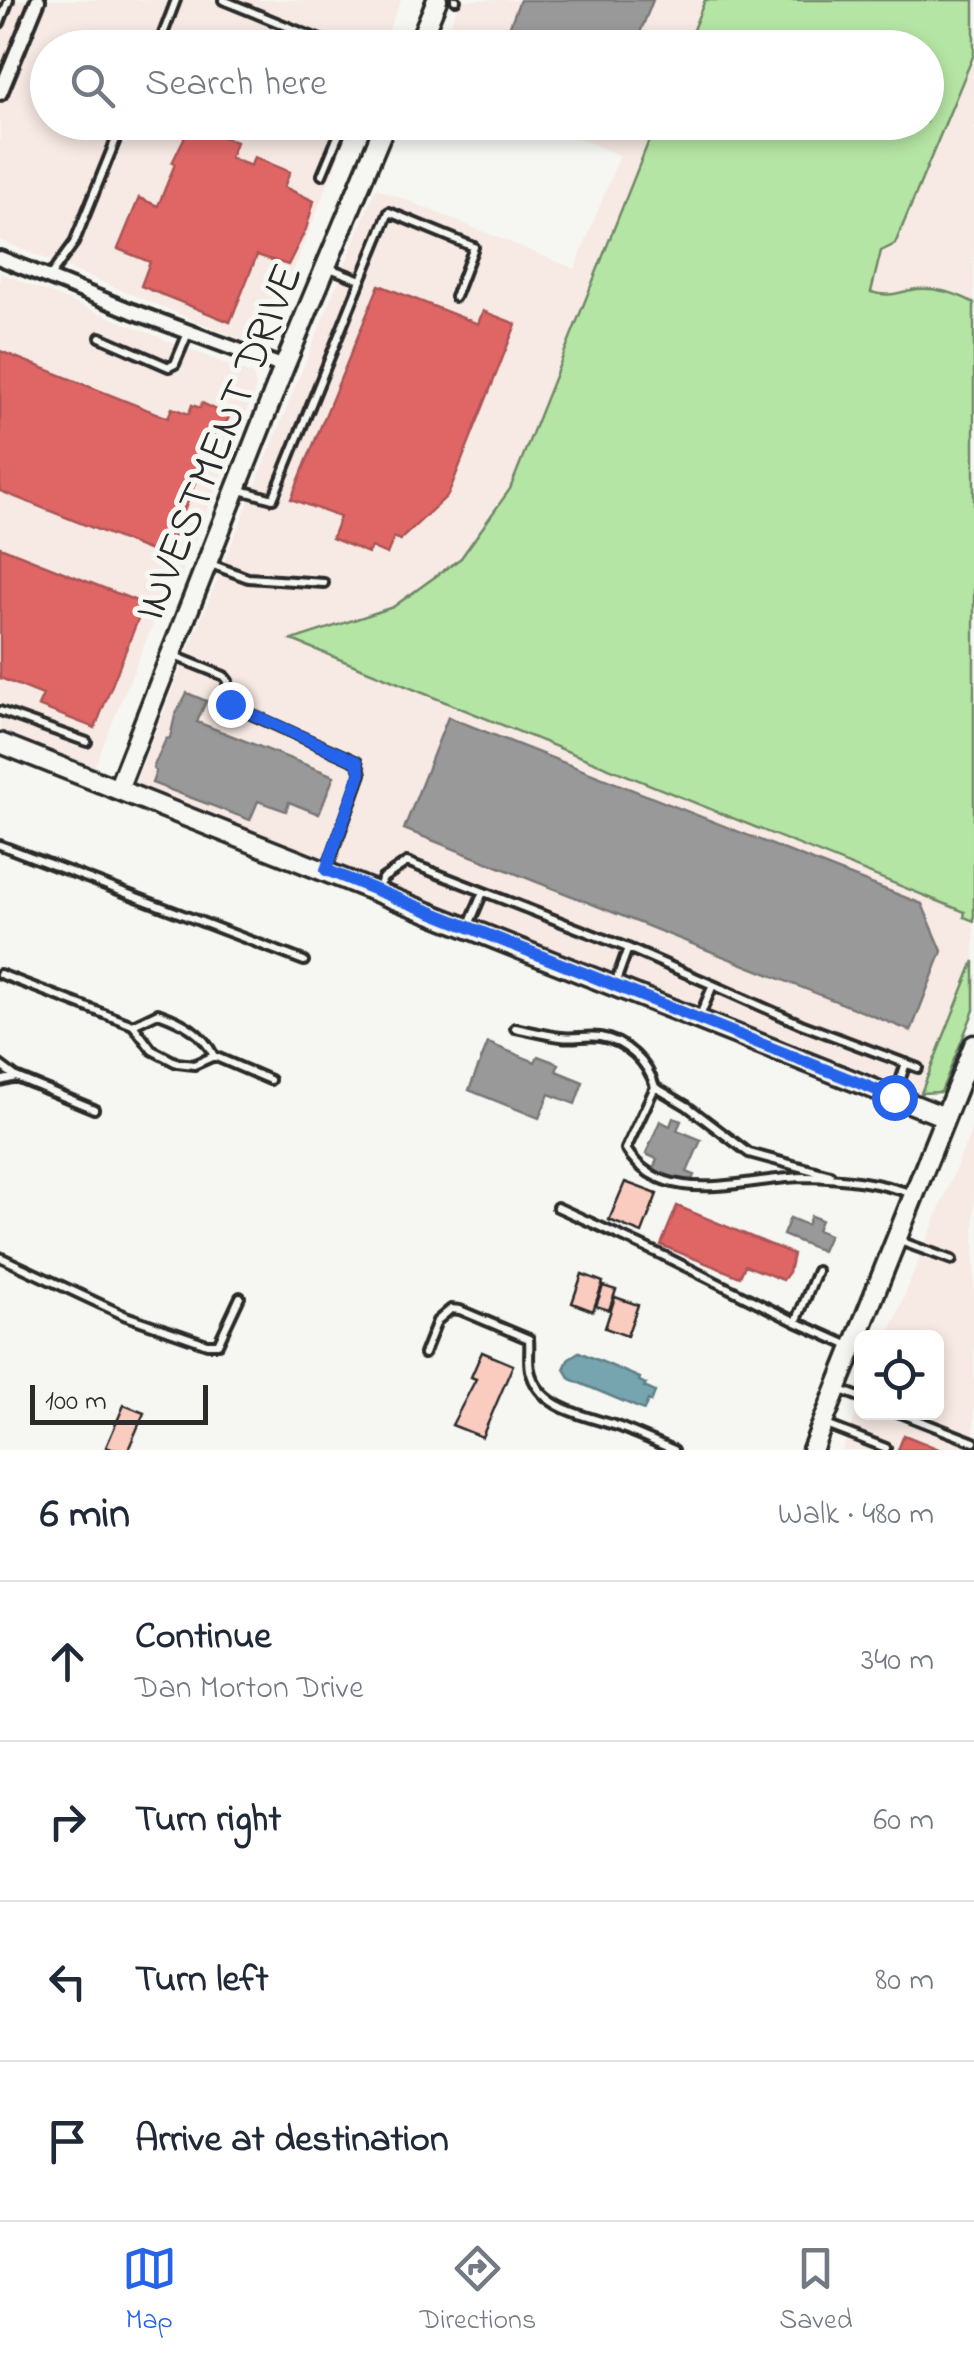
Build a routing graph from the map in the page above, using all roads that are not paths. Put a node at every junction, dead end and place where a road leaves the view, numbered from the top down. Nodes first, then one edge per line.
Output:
1 (9, 0) edge
2 (38, 0) edge
3 (176, 0) edge
4 (224, 0) edge
5 (437, 0) edge
6 (0, 23) edge
7 (165, 30) edge
8 (296, 30) edge
9 (424, 30) edge
10 (0, 93) edge
11 (117, 140) edge
12 (337, 140) edge
13 (379, 140) edge
14 (322, 175) dead end
15 (0, 258) edge
16 (326, 267) junction
17 (50, 277) junction
18 (361, 280) junction
19 (455, 298) dead end
20 (188, 332) junction
21 (100, 338) dead end
22 (284, 367) junction
23 (236, 489) junction
24 (207, 563) junction
25 (324, 583) dead end
26 (171, 654) junction
27 (0, 711) edge
28 (87, 742) dead end
29 (0, 743) edge
30 (118, 789) junction
31 (0, 845) edge
32 (326, 870) junction
33 (378, 891) junction
34 (483, 892) junction
35 (468, 926) junction
36 (628, 948) junction
37 (304, 961) dead end
38 (0, 974) edge
39 (713, 984) junction
40 (614, 986) junction
41 (698, 1019) junction
42 (133, 1025) junction
43 (514, 1028) dead end
44 (974, 1045) edge
45 (214, 1056) junction
46 (906, 1063) junction
47 (0, 1064) edge
48 (918, 1068) dead end
49 (16, 1077) junction
50 (270, 1080) dead end
51 (0, 1081) edge
52 (656, 1087) junction
53 (894, 1097) junction
54 (94, 1109) dead end
55 (945, 1117) junction
56 (853, 1179) junction
57 (914, 1194) junction
58 (557, 1207) dead end
59 (896, 1240) junction
60 (0, 1257) edge
61 (952, 1260) dead end
62 (817, 1270) dead end
63 (240, 1297) dead end
64 (796, 1322) junction
65 (861, 1330) edge
66 (854, 1347) joint
67 (424, 1354) dead end
68 (837, 1389) junction
69 (854, 1395) edge
70 (918, 1420) edge
71 (823, 1423) junction
72 (974, 1442) edge
73 (886, 1448) edge
74 (674, 1450) edge
75 (812, 1450) edge

1 - 6 lane
2 - 10 street
3 - 7 lane
4 - 8 lane
5 - 9 street
11 - 17 lane
12 - 14 lane
13 - 16 street, INVESTMENT DRIVE
15 - 17 street
16 - 18 lane
16 - 22 street, INVESTMENT DRIVE
17 - 20 street
18 - 19 lane
18 - 23 lane
20 - 21 lane
20 - 22 street
22 - 23 street, INVESTMENT DRIVE
23 - 24 street, INVESTMENT DRIVE
24 - 25 lane
24 - 26 street, INVESTMENT DRIVE
26 - 30 street, INVESTMENT DRIVE
26 - 32 lane
27 - 28 lane
29 - 30 street
30 - 32 street
31 - 37 lane
32 - 33 street
33 - 34 lane
33 - 35 street
34 - 35 lane
34 - 36 lane
35 - 40 street
36 - 39 lane
36 - 40 lane
38 - 42 lane
39 - 41 lane
39 - 46 lane
40 - 41 street
41 - 53 street
42 - 45 lane
42 - 45 lane
43 - 52 lane
44 - 55 street
45 - 50 lane
46 - 48 lane
46 - 53 lane
47 - 49 lane
49 - 51 lane
49 - 54 lane
52 - 56 lane
52 - 56 lane
53 - 55 street
55 - 57 street
56 - 57 lane
57 - 59 street
58 - 64 lane
59 - 61 lane
59 - 65 street
60 - 63 lane
62 - 64 lane
64 - 66 lane
66 - 68 street
67 - 74 lane
68 - 69 lane
68 - 71 street
70 - 72 lane
71 - 73 lane
71 - 75 street

